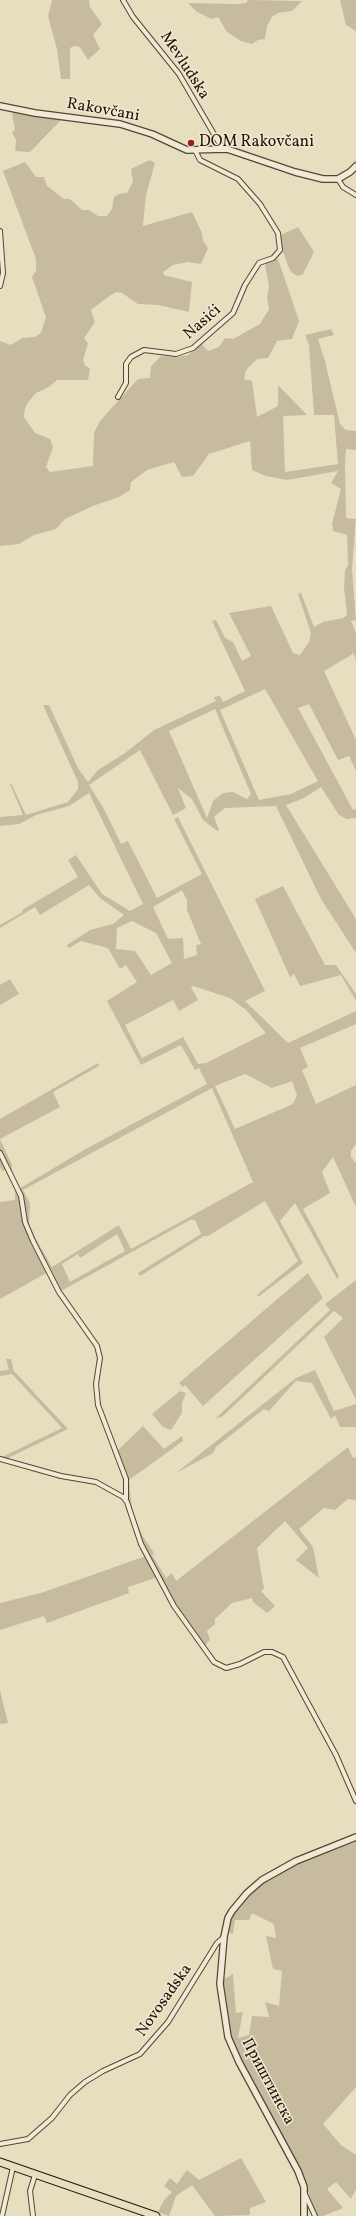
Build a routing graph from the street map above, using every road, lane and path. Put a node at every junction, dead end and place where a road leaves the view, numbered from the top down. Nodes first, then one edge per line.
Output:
1 (122, 0) edge
2 (0, 106) edge
3 (222, 148) junction
4 (195, 150) junction
5 (356, 166) edge
6 (338, 179) junction
7 (356, 196) edge
8 (0, 230) edge
9 (0, 286) edge
10 (118, 397) dead end
11 (0, 1153) edge
12 (0, 1460) edge
13 (126, 1499) junction
14 (356, 1800) edge
15 (356, 1837) edge
16 (224, 1937) junction
17 (0, 2144) edge
18 (0, 2162) edge
19 (13, 2167) junction
20 (35, 2175) junction
21 (305, 2194) junction
22 (2, 2216) edge
23 (33, 2216) edge
24 (156, 2216) edge
25 (304, 2216) edge
26 (315, 2216) edge

1 - 3 street, Mevludska
2 - 4 street, Rakovčani
3 - 4 street, Rakovčani
3 - 6 street, Rakovčani
4 - 10 street, Nasići
5 - 6 street
6 - 7 street
8 - 9 street
11 - 13 street
12 - 13 street
13 - 14 street
15 - 16 street, Приштинска
16 - 17 street, Novosadska
16 - 21 street, Приштинска
18 - 19 main road
19 - 20 main road
19 - 22 street
20 - 23 street
20 - 24 main road
21 - 25 street, Приштинска
21 - 26 street, Приштинска

